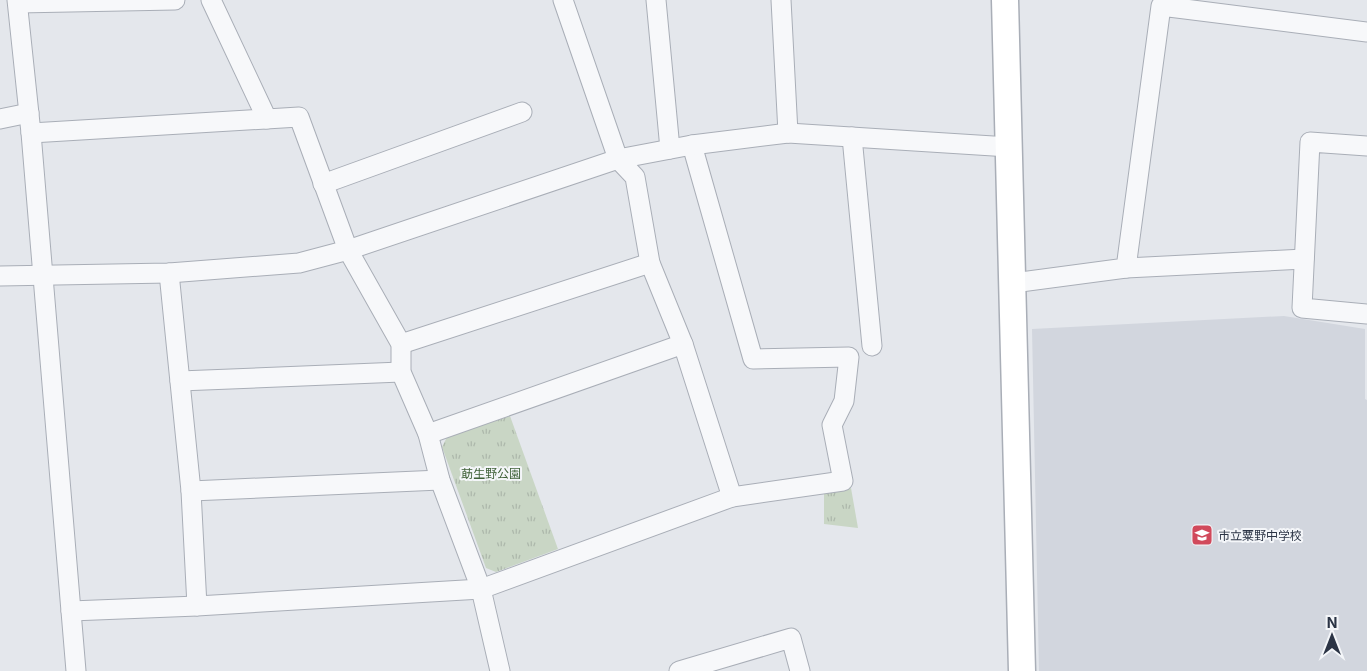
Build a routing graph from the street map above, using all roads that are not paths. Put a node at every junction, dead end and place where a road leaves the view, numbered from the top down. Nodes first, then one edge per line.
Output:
1 (175, 0) edge
2 (211, 0) edge
3 (563, 0) edge
4 (656, 0) edge
5 (781, 0) edge
6 (1005, 0) edge
7 (17, 2) edge
8 (1367, 32) edge
9 (522, 112) dead end
10 (29, 113) junction
11 (0, 119) edge
12 (266, 119) junction
13 (31, 133) junction
14 (788, 133) junction
15 (852, 137) junction
16 (692, 145) junction
17 (1009, 146) junction
18 (1367, 146) edge
19 (670, 149) junction
20 (618, 159) junction
21 (323, 184) junction
22 (348, 250) junction
23 (1304, 259) junction
24 (650, 263) junction
25 (1126, 268) junction
26 (169, 273) junction
27 (43, 275) junction
28 (0, 276) edge
29 (1013, 283) junction
30 (1367, 314) edge
31 (401, 344) junction
32 (683, 344) junction
33 (872, 346) dead end
34 (401, 372) junction
35 (180, 381) junction
36 (428, 434) junction
37 (440, 480) junction
38 (191, 491) junction
39 (732, 497) junction
40 (481, 589) junction
41 (197, 606) junction
42 (71, 611) junction
43 (76, 671) edge
44 (500, 671) edge
45 (679, 671) edge
46 (800, 671) edge
47 (1022, 671) edge

1 - 7 street
2 - 12 street
3 - 20 street
4 - 19 street
5 - 14 street
6 - 17 street
7 - 10 street
8 - 25 street
9 - 21 street
10 - 11 street
10 - 13 street
12 - 13 street
12 - 21 street
13 - 27 street
14 - 15 street
14 - 16 street
15 - 17 street
15 - 33 street
16 - 19 street
16 - 39 street
17 - 29 street
18 - 23 street
19 - 20 street
20 - 22 street
20 - 24 street
21 - 22 street
22 - 26 street
22 - 31 street
23 - 25 street
23 - 30 street
24 - 31 street
24 - 32 street
25 - 29 street
26 - 27 street
26 - 35 street
27 - 28 street
27 - 42 street
29 - 47 street
31 - 34 street
32 - 36 street
32 - 39 street
34 - 35 street
34 - 36 street
35 - 38 street
36 - 37 street
37 - 38 street
37 - 40 street
38 - 41 street
39 - 40 street
40 - 41 street
40 - 44 street
41 - 42 street
42 - 43 street
45 - 46 street

